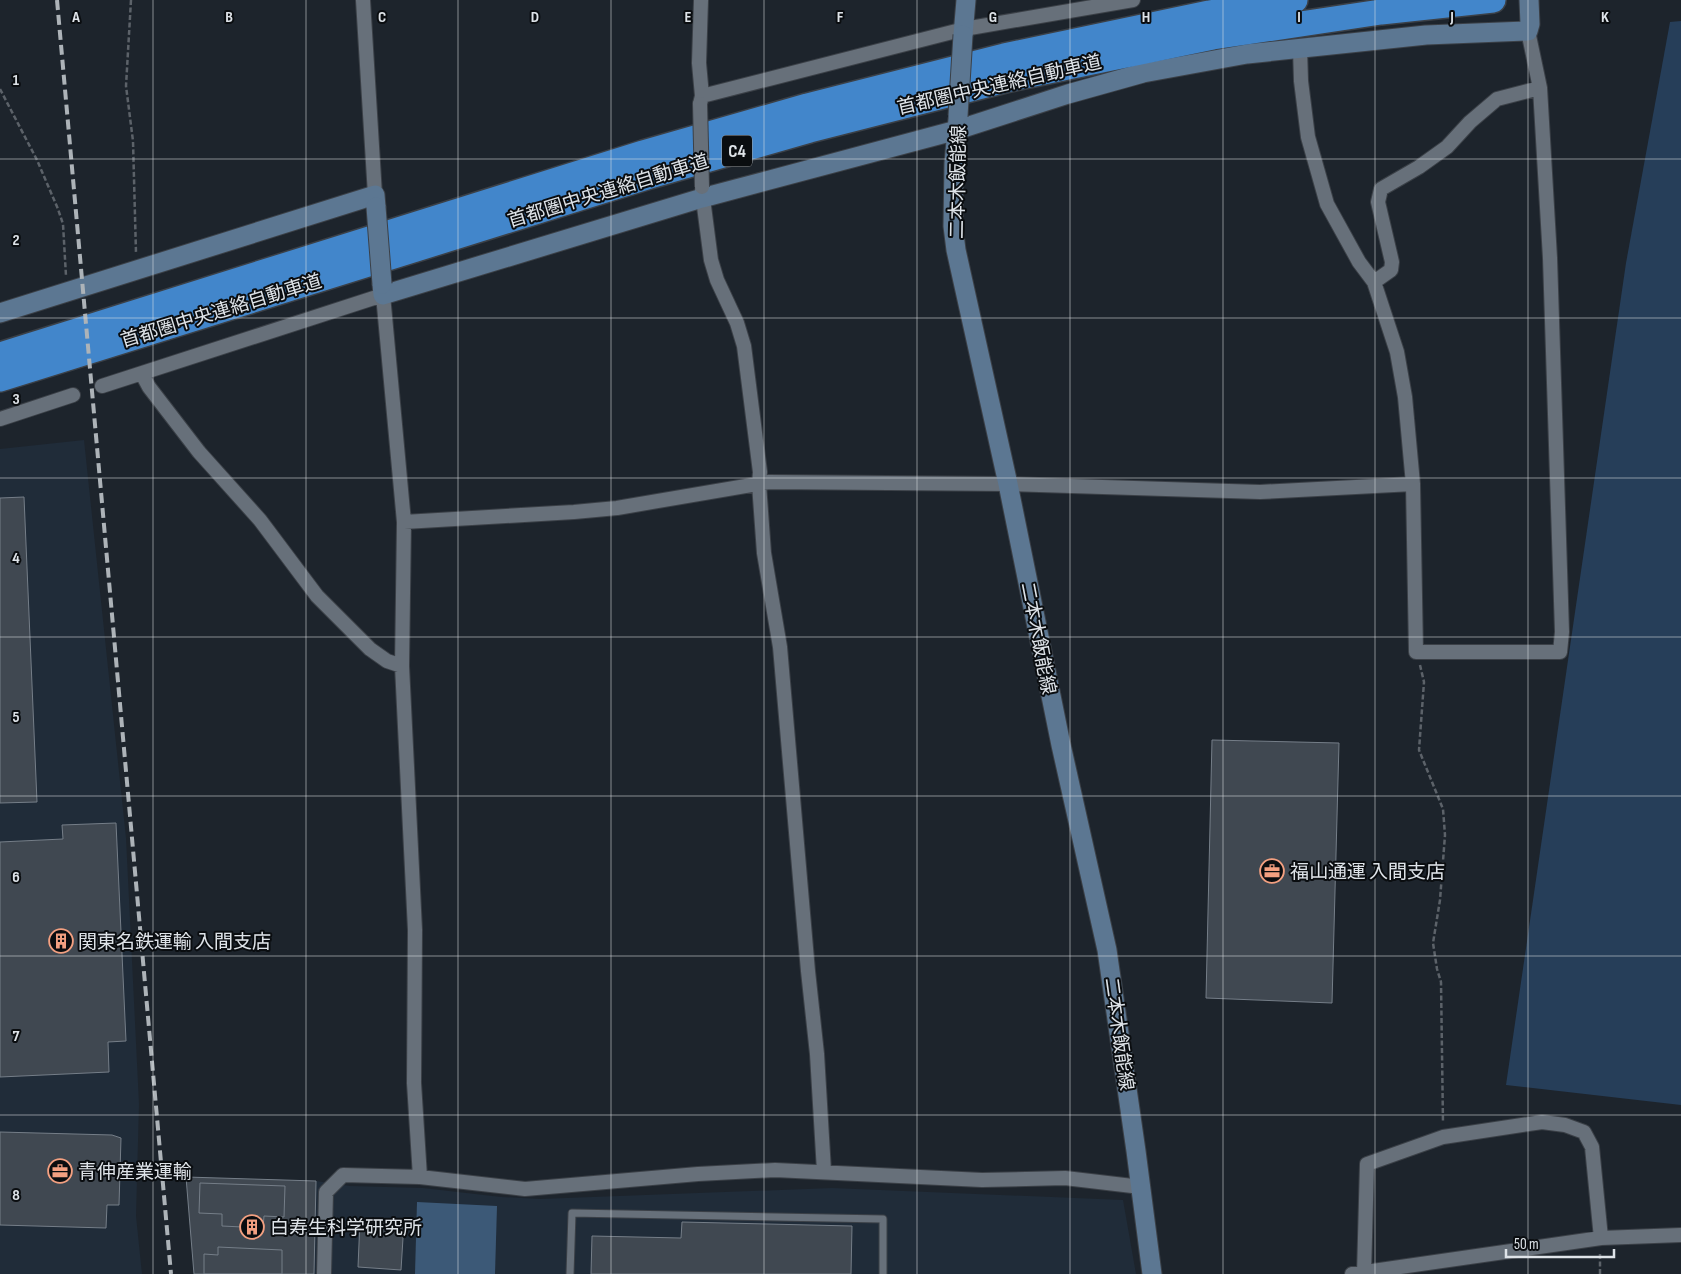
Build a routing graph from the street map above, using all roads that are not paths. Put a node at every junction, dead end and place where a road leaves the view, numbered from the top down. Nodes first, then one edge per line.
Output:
1 (363, 0) edge
2 (701, 0) edge
3 (966, 0) edge
4 (1133, 0) edge
5 (1295, 0) edge
6 (1493, 0) edge
7 (1528, 0) edge
8 (1529, 28) junction
9 (964, 32) junction
10 (1300, 49) junction
11 (1540, 88) junction
12 (701, 100) junction
13 (958, 122) junction
14 (702, 193) junction
15 (376, 201) junction
16 (1374, 282) junction
17 (383, 290) junction
18 (0, 313) edge
19 (0, 355) edge
20 (142, 374) junction
21 (0, 380) edge
22 (102, 386) dead end
23 (72, 395) dead end
24 (0, 419) edge
25 (759, 484) junction
26 (1008, 484) junction
27 (1414, 484) junction
28 (404, 522) junction
29 (402, 666) junction
30 (824, 1171) junction
31 (420, 1177) junction
32 (1141, 1187) junction
33 (1681, 1235) edge
34 (1600, 1238) junction
35 (324, 1274) edge
36 (570, 1274) edge
37 (883, 1274) edge
38 (1152, 1274) edge
39 (1360, 1274) edge

1 - 15 street
2 - 12 street
3 - 9 street, 二本木飯能線
4 - 9 street
5 - 19 highway, 首都圏中央連絡自動車道 / C4
6 - 21 highway, 首都圏中央連絡自動車道 / C4
7 - 8 street
8 - 10 street
8 - 11 street
9 - 12 street
9 - 13 street, 二本木飯能線, bridge
10 - 13 street
10 - 16 street
11 - 16 street
11 - 27 street
12 - 14 street, bridge
13 - 14 street
13 - 26 street, 二本木飯能線
14 - 17 street
14 - 25 street
15 - 17 street, bridge
15 - 18 street
16 - 27 street
17 - 20 street
17 - 28 street
20 - 22 street
20 - 29 street
23 - 24 street
25 - 26 street
25 - 28 street
25 - 30 street
26 - 27 street
26 - 32 street, 二本木飯能線
28 - 29 street
29 - 31 street
30 - 31 street
30 - 32 street
31 - 35 street
32 - 38 street, 二本木飯能線
33 - 34 street
34 - 39 street
34 - 39 street
36 - 37 lane

